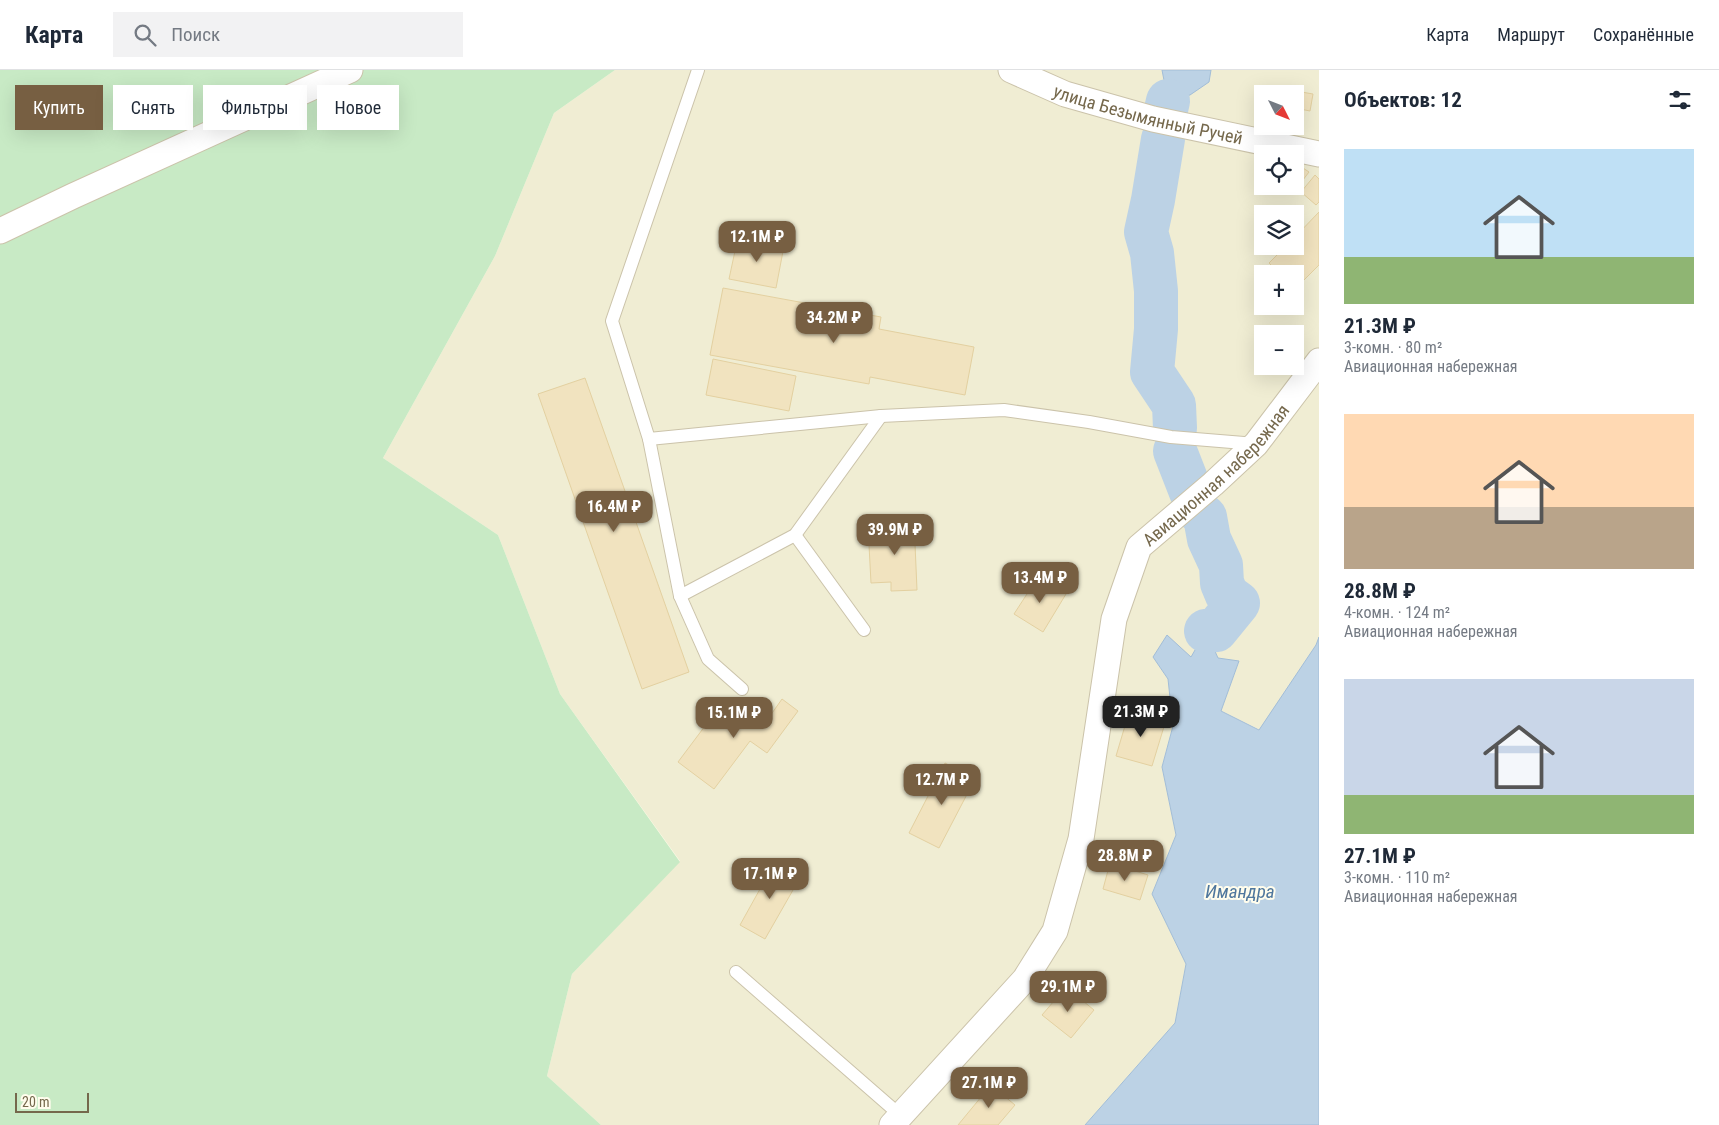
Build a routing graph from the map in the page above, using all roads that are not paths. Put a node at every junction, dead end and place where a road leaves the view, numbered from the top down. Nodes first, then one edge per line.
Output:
1 (350, 70) edge
2 (698, 70) edge
3 (1011, 70) edge
4 (1319, 154) edge
5 (0, 231) edge
6 (1319, 361) edge
7 (880, 416) junction
8 (649, 439) junction
9 (1256, 444) junction
10 (795, 535) junction
11 (680, 596) junction
12 (864, 630) dead end
13 (742, 688) dead end
14 (736, 972) dead end
15 (896, 1120) edge

1 - 5 street
2 - 8 lane
3 - 4 street, улица Безымянный Ручей
6 - 9 street, Авиационная набережная
7 - 8 lane
7 - 9 lane
7 - 10 lane
8 - 11 lane
9 - 15 street, Авиационная набережная
10 - 11 lane
10 - 12 lane
11 - 13 lane
14 - 15 lane

